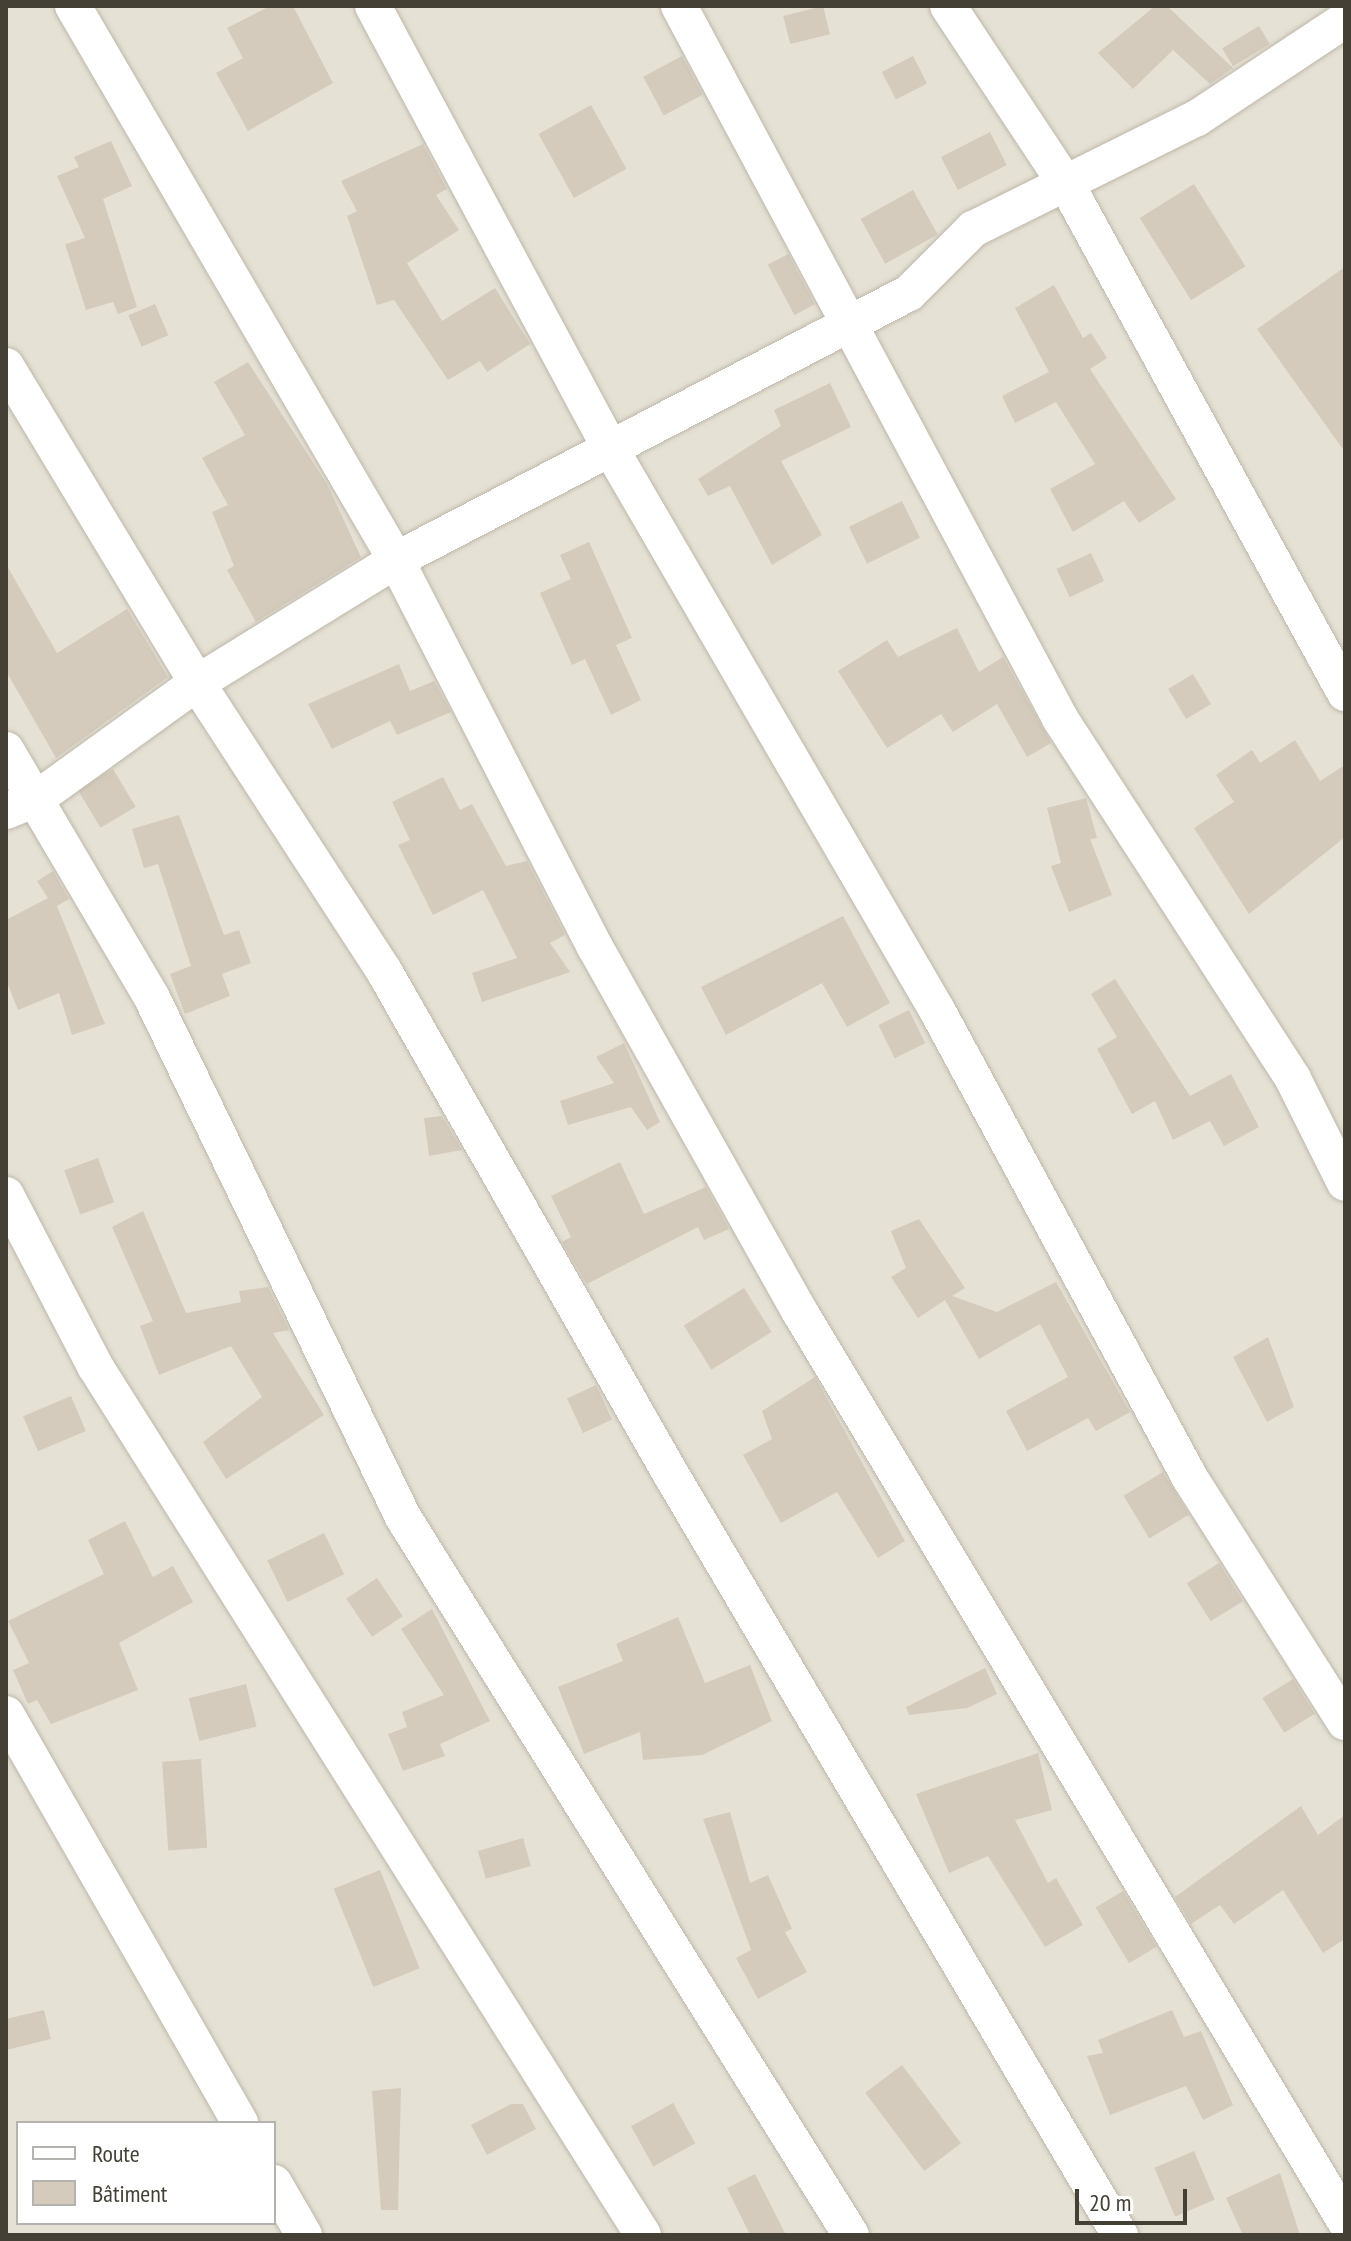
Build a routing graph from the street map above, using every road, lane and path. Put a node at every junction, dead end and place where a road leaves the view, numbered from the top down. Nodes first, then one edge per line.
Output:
1 (73, 6) edge
2 (373, 6) edge
3 (679, 6) edge
4 (948, 6) edge
5 (1336, 25) edge
6 (1068, 187) junction
7 (848, 320) junction
8 (6, 366) edge
9 (609, 446) junction
10 (396, 560) junction
11 (197, 683) junction
12 (1345, 693) edge
13 (6, 750) edge
14 (21, 805) edge
15 (1345, 1183) edge
16 (6, 1195) edge
17 (6, 1714) edge
18 (1345, 1722) edge
19 (239, 2121) edge
20 (276, 2186) edge
21 (1345, 2221) edge
22 (304, 2235) edge
23 (643, 2235) edge
24 (851, 2235) edge
25 (1120, 2235) edge

1 - 10 street
2 - 9 street
3 - 7 street
4 - 6 street
5 - 6 street
6 - 7 street
6 - 12 street
7 - 9 street
7 - 15 street
8 - 11 street
9 - 10 street
9 - 18 street
10 - 11 street
10 - 21 street
11 - 14 street
11 - 25 street
13 - 14 street
14 - 24 street
16 - 23 street
17 - 19 street
20 - 22 street

